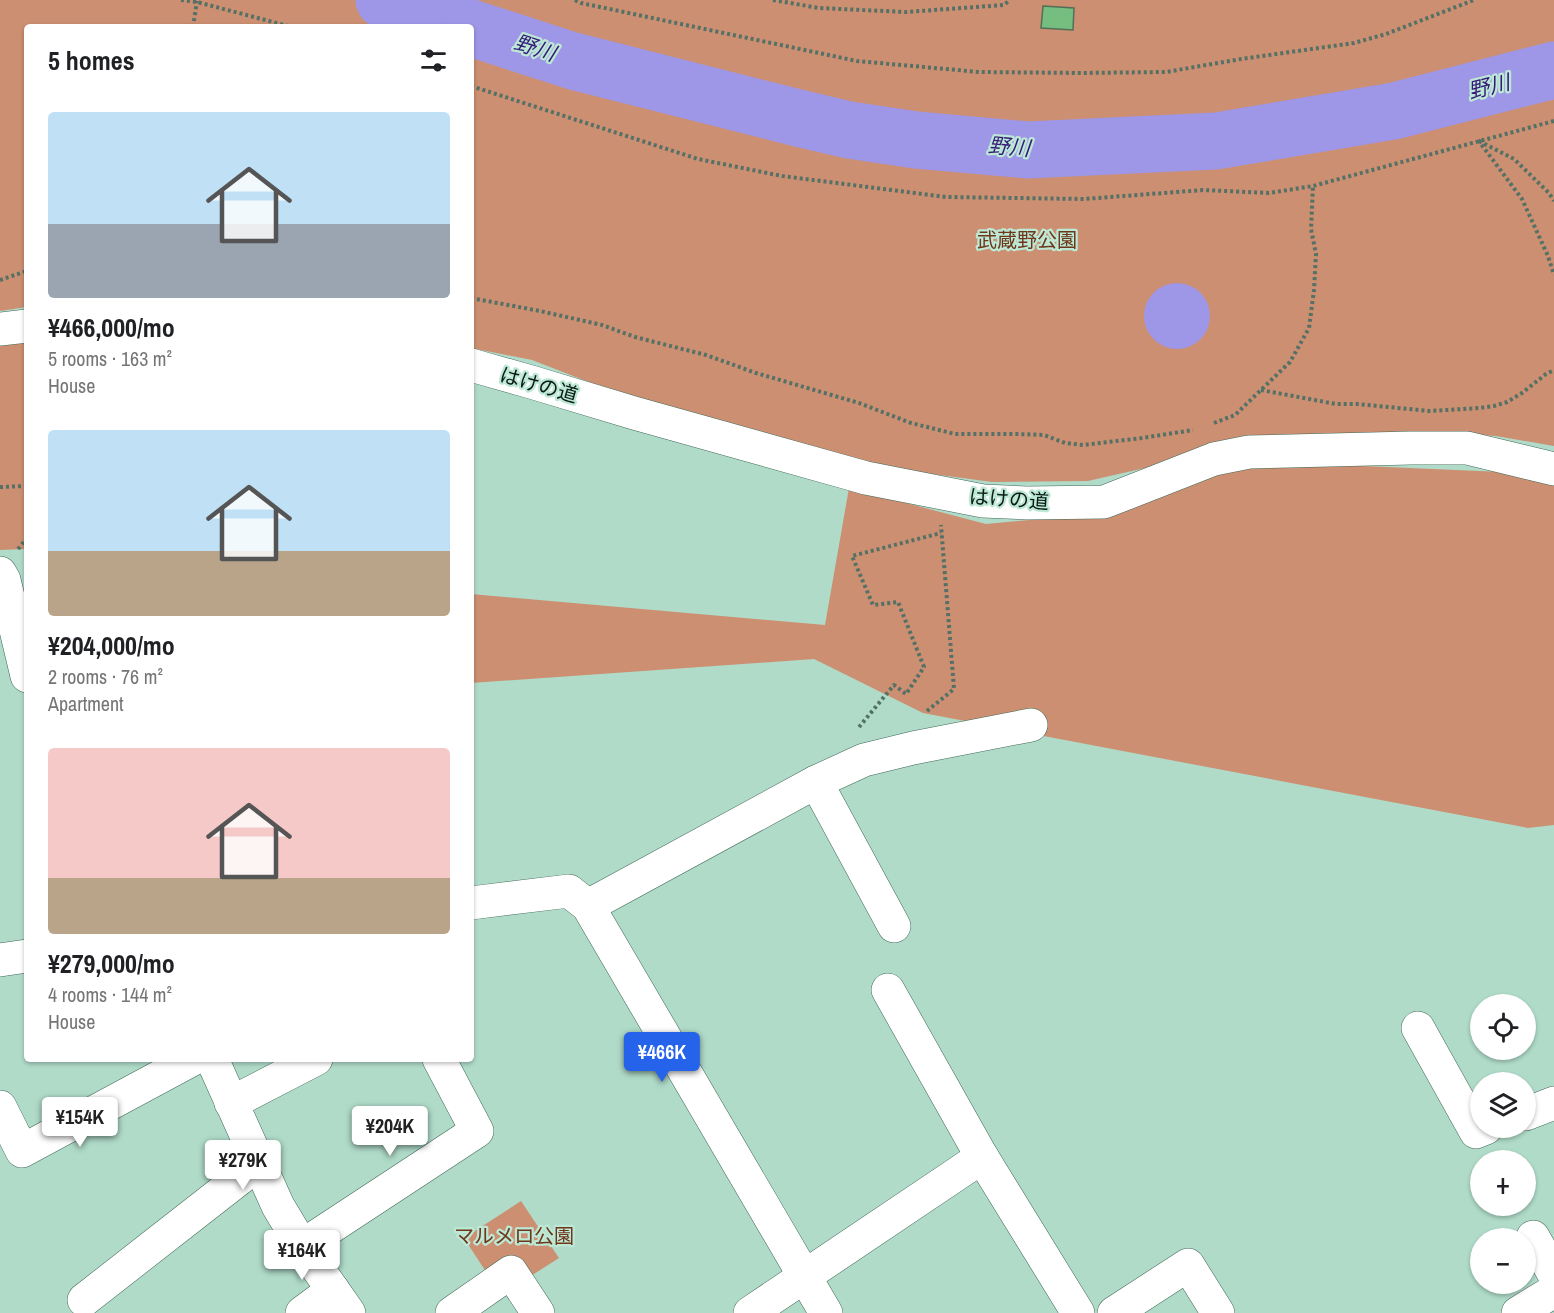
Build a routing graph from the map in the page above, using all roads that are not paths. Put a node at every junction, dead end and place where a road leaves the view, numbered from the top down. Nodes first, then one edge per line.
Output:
1 (24, 326) edge
2 (0, 329) edge
3 (474, 366) edge
4 (1554, 469) edge
5 (0, 573) edge
6 (24, 663) edge
7 (1031, 725) dead end
8 (816, 782) junction
9 (474, 903) edge
10 (588, 906) junction
11 (894, 926) dead end
12 (24, 956) edge
13 (0, 960) edge
14 (888, 990) dead end
15 (1418, 1028) dead end
16 (187, 1062) edge
17 (213, 1062) edge
18 (310, 1062) edge
19 (441, 1062) edge
20 (231, 1103) junction
21 (1554, 1103) edge
22 (0, 1107) edge
23 (1536, 1110) edge
24 (1470, 1121) edge
25 (982, 1157) junction
26 (258, 1164) junction
27 (1536, 1242) edge
28 (302, 1246) junction
29 (1554, 1274) edge
30 (805, 1276) junction
31 (1554, 1291) edge
32 (84, 1300) dead end
33 (341, 1301) edge
34 (302, 1313) edge
35 (452, 1313) edge
36 (538, 1313) edge
37 (750, 1313) edge
38 (826, 1313) edge
39 (1078, 1313) edge
40 (1114, 1313) edge
41 (1218, 1313) edge
42 (1518, 1313) edge

1 - 2 street
3 - 4 street, はけの道
5 - 6 street
7 - 8 street
8 - 10 street
8 - 11 street
9 - 10 street
10 - 30 street
12 - 13 street
14 - 25 street
15 - 24 street
16 - 22 street
17 - 20 street
18 - 20 street
19 - 28 street
20 - 26 street
21 - 23 street
25 - 30 street
25 - 39 street
26 - 28 street
26 - 32 street
27 - 29 street
28 - 33 street
30 - 37 street
30 - 38 street
31 - 42 street
33 - 34 street
35 - 36 street
40 - 41 street

